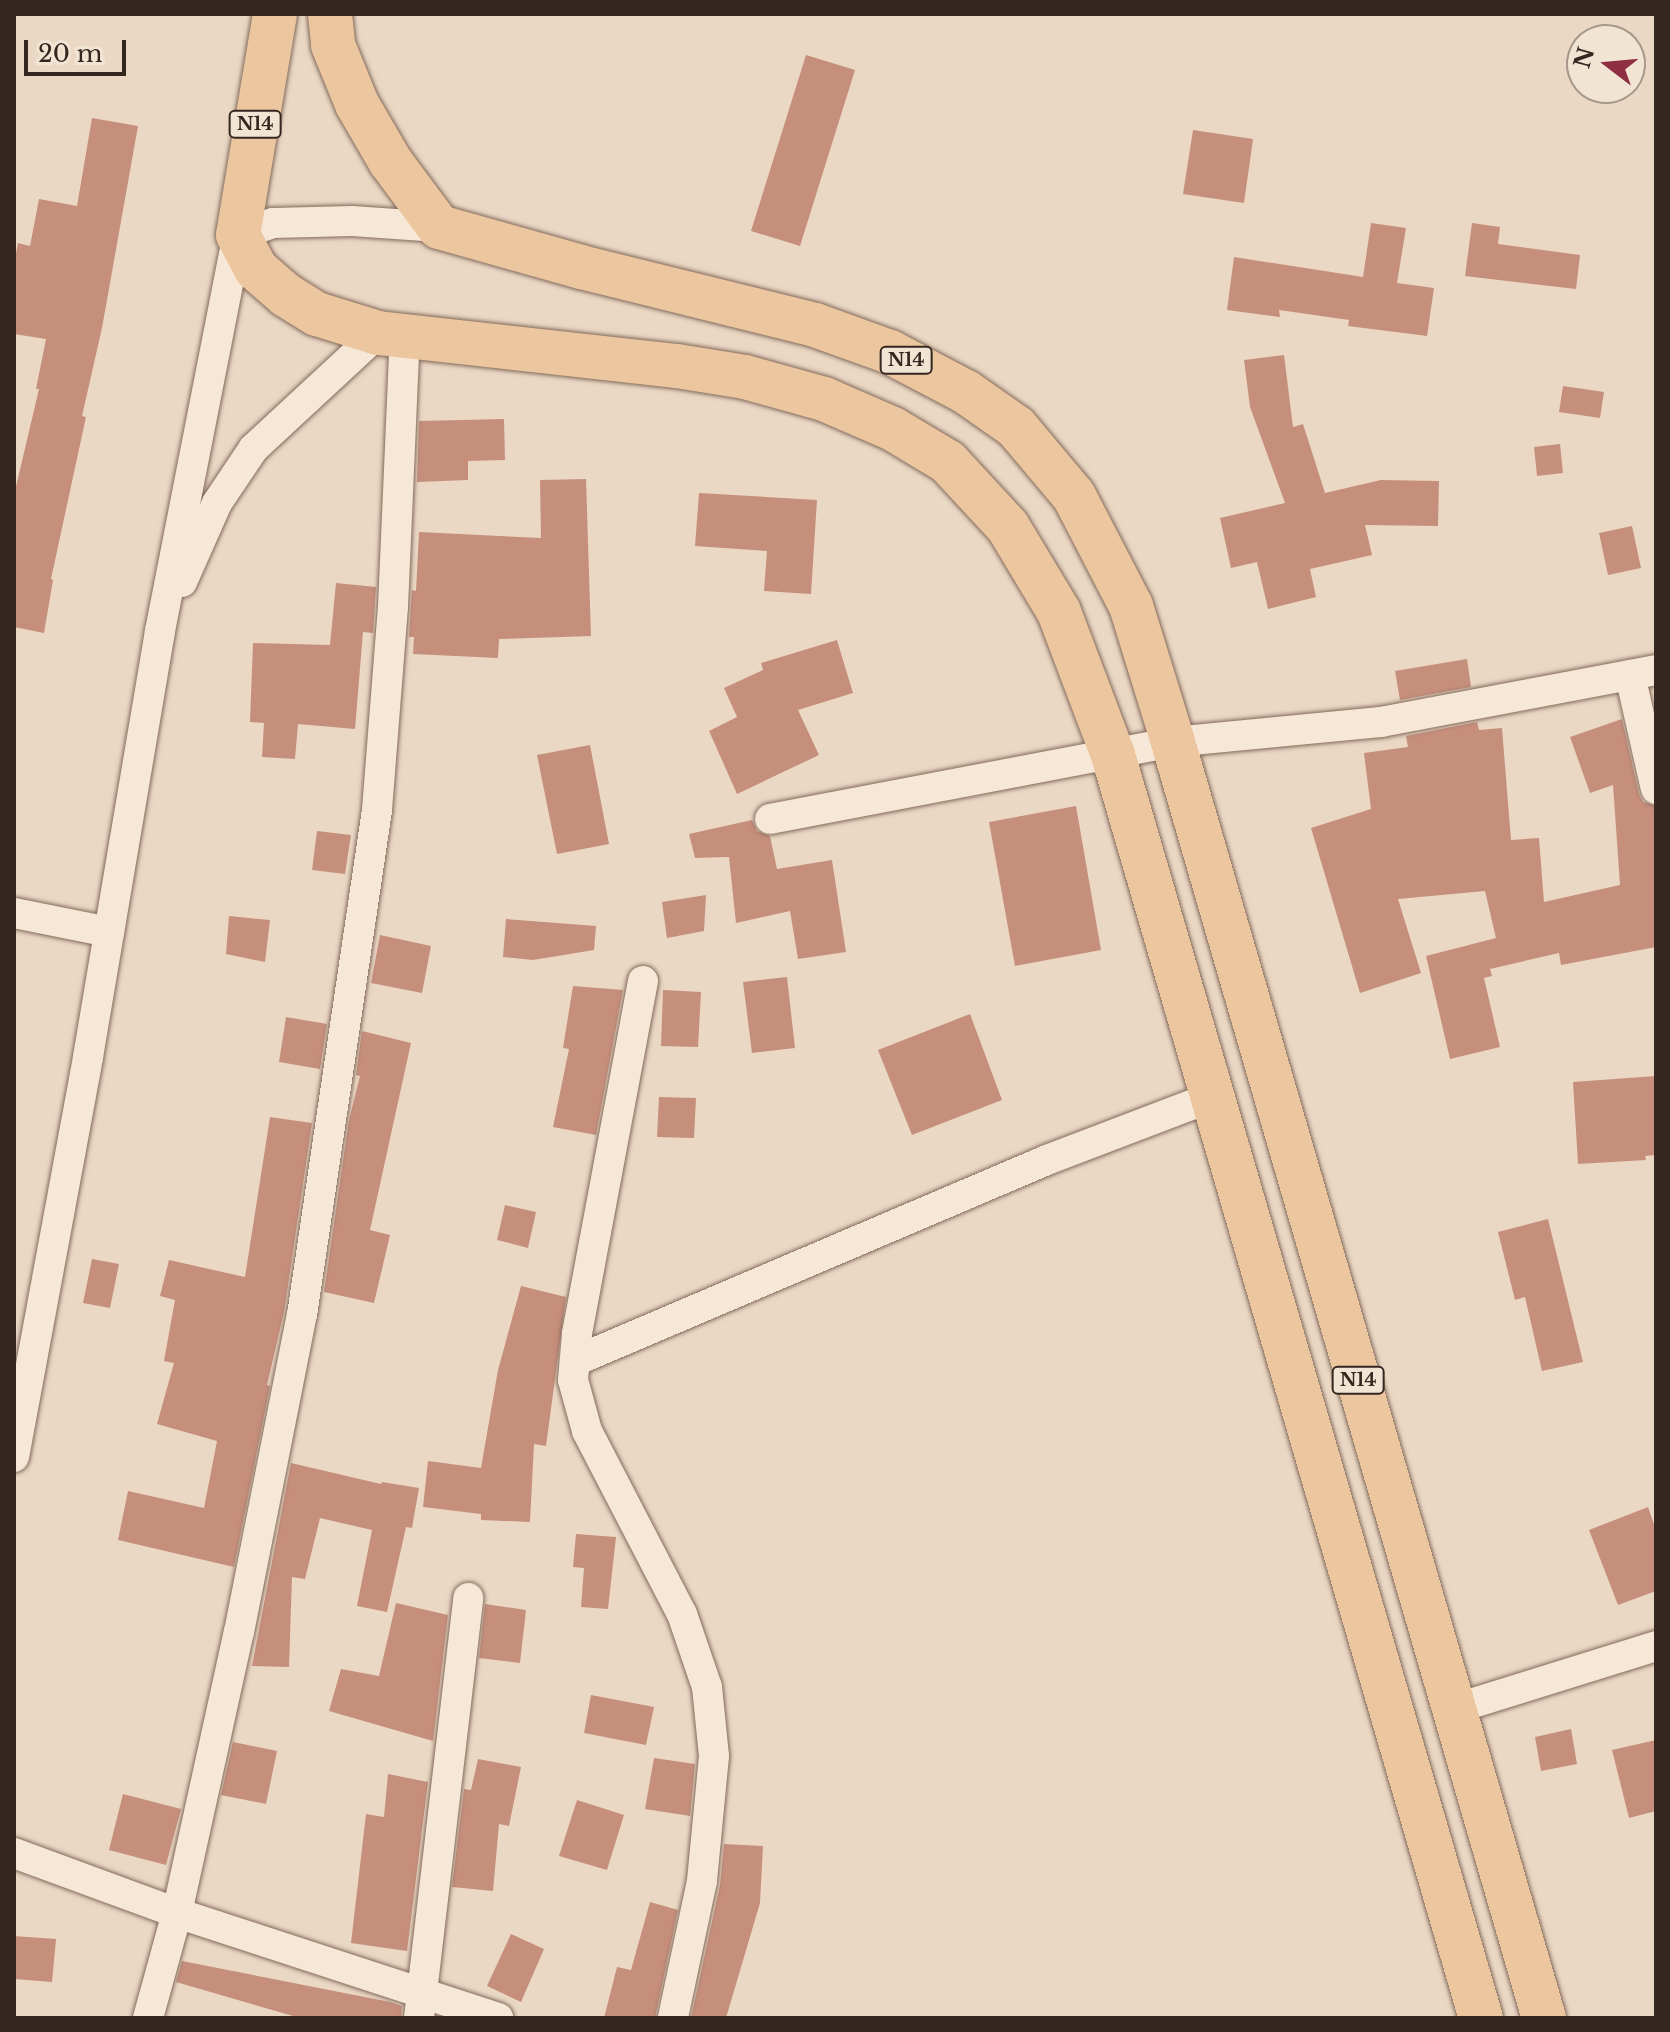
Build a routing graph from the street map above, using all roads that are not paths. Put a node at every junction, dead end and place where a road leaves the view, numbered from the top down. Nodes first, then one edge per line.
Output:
1 (275, 14) edge
2 (330, 14) edge
3 (439, 227) junction
4 (238, 235) junction
5 (392, 335) junction
6 (160, 631) junction
7 (1643, 672) edge
8 (1173, 742) junction
9 (1113, 755) junction
10 (1656, 789) edge
11 (770, 819) dead end
12 (14, 913) edge
13 (109, 932) junction
14 (643, 981) dead end
15 (1212, 1097) junction
16 (24, 1346) edge
17 (575, 1361) junction
18 (14, 1457) edge
19 (468, 1598) dead end
20 (1656, 1646) edge
21 (1454, 1709) junction
22 (14, 1853) edge
23 (177, 1913) junction
24 (421, 2006) edge
25 (148, 2018) edge
26 (498, 2018) edge
27 (673, 2018) edge
28 (1481, 2018) edge
29 (1544, 2018) edge

1 - 4 main road, N14
2 - 3 main road
3 - 4 street
3 - 8 main road, N14
4 - 5 main road
4 - 6 street
5 - 6 street
5 - 9 main road
5 - 23 street
6 - 13 street
7 - 8 street
7 - 10 street
8 - 9 street
8 - 21 main road, N14
9 - 11 street
9 - 15 main road
12 - 13 street
13 - 16 street
14 - 17 street
15 - 17 street
15 - 28 main road
16 - 18 street
17 - 27 street
19 - 24 street
20 - 21 street
21 - 29 main road, N14
22 - 23 street
23 - 24 street
23 - 25 street
24 - 26 street

